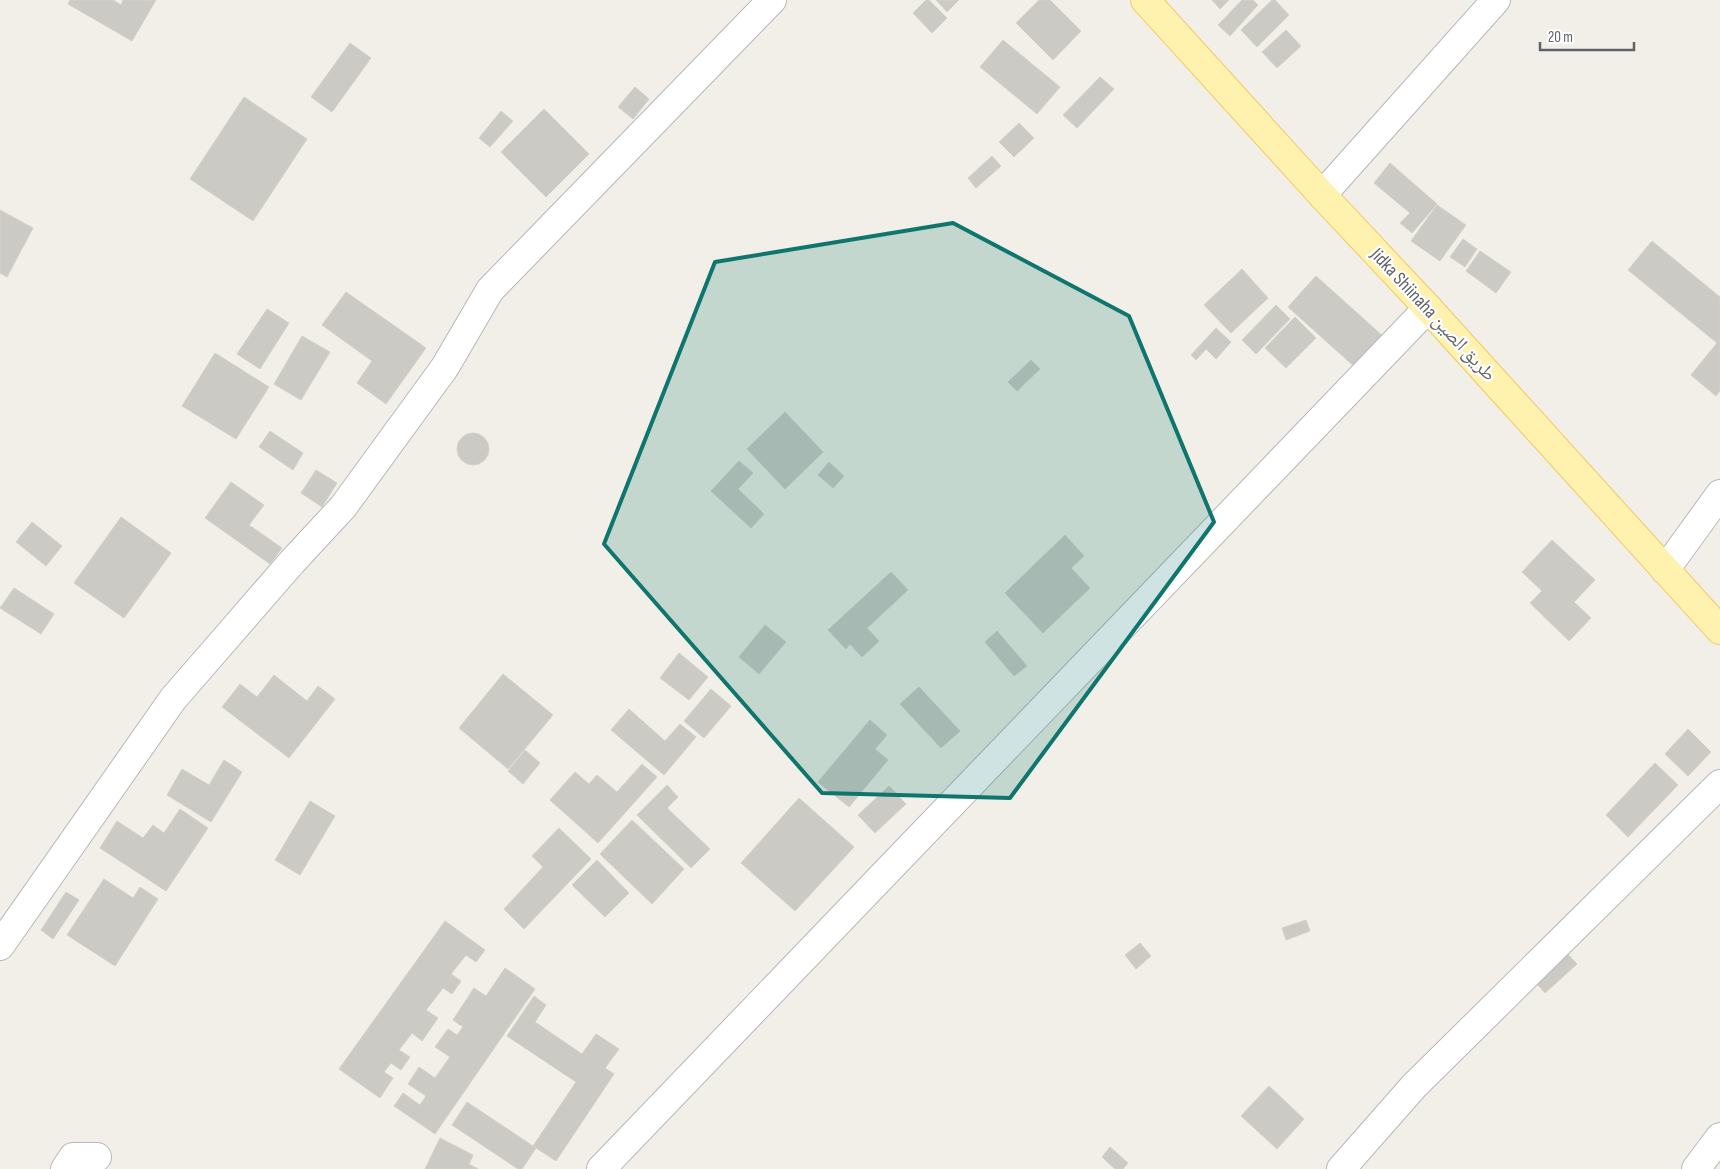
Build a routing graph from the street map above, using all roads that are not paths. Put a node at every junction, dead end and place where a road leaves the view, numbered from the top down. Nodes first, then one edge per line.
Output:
1 (772, 0) edge
2 (1145, 0) edge
3 (1496, 0) edge
4 (1322, 195) junction
5 (1428, 308) junction
6 (1720, 494) edge
7 (1665, 570) junction
8 (1720, 630) edge
9 (1720, 784) edge
10 (0, 946) edge
11 (1720, 1137) edge
12 (97, 1158) dead end
13 (65, 1169) edge
14 (601, 1169) edge
15 (1341, 1169) edge
16 (1696, 1169) edge

1 - 10 street
2 - 4 main road, Jidka Shiinaha طريق الصين
3 - 4 street
4 - 5 main road, Jidka Shiinaha طريق الصين
5 - 7 main road, Jidka Shiinaha طريق الصين
5 - 14 street
6 - 7 street
7 - 8 main road, Jidka Shiinaha طريق الصين
9 - 15 street
11 - 16 street
12 - 13 street

